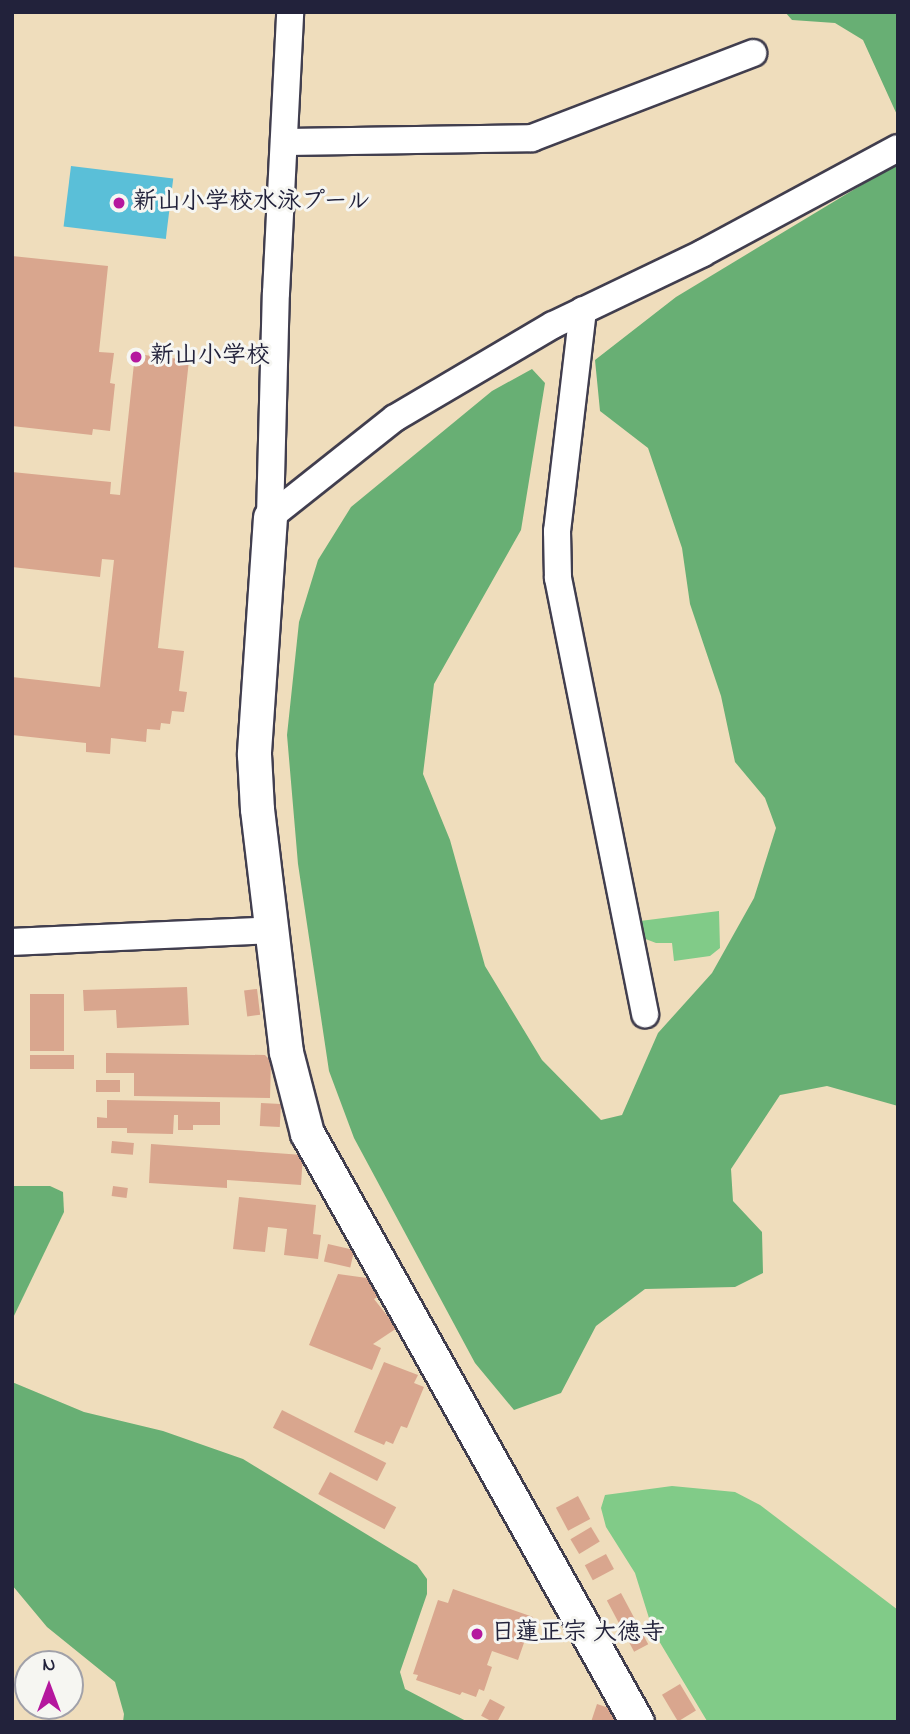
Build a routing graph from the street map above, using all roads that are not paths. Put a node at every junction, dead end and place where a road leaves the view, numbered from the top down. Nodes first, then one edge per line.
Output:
1 (290, 12) edge
2 (753, 53) dead end
3 (284, 142) junction
4 (898, 148) edge
5 (583, 310) junction
6 (270, 517) junction
7 (272, 930) junction
8 (12, 942) edge
9 (645, 1014) dead end
10 (638, 1722) edge

1 - 3 street
2 - 3 street
3 - 6 street
4 - 5 street
5 - 6 street
5 - 9 street
6 - 7 street
7 - 8 street
7 - 10 street

